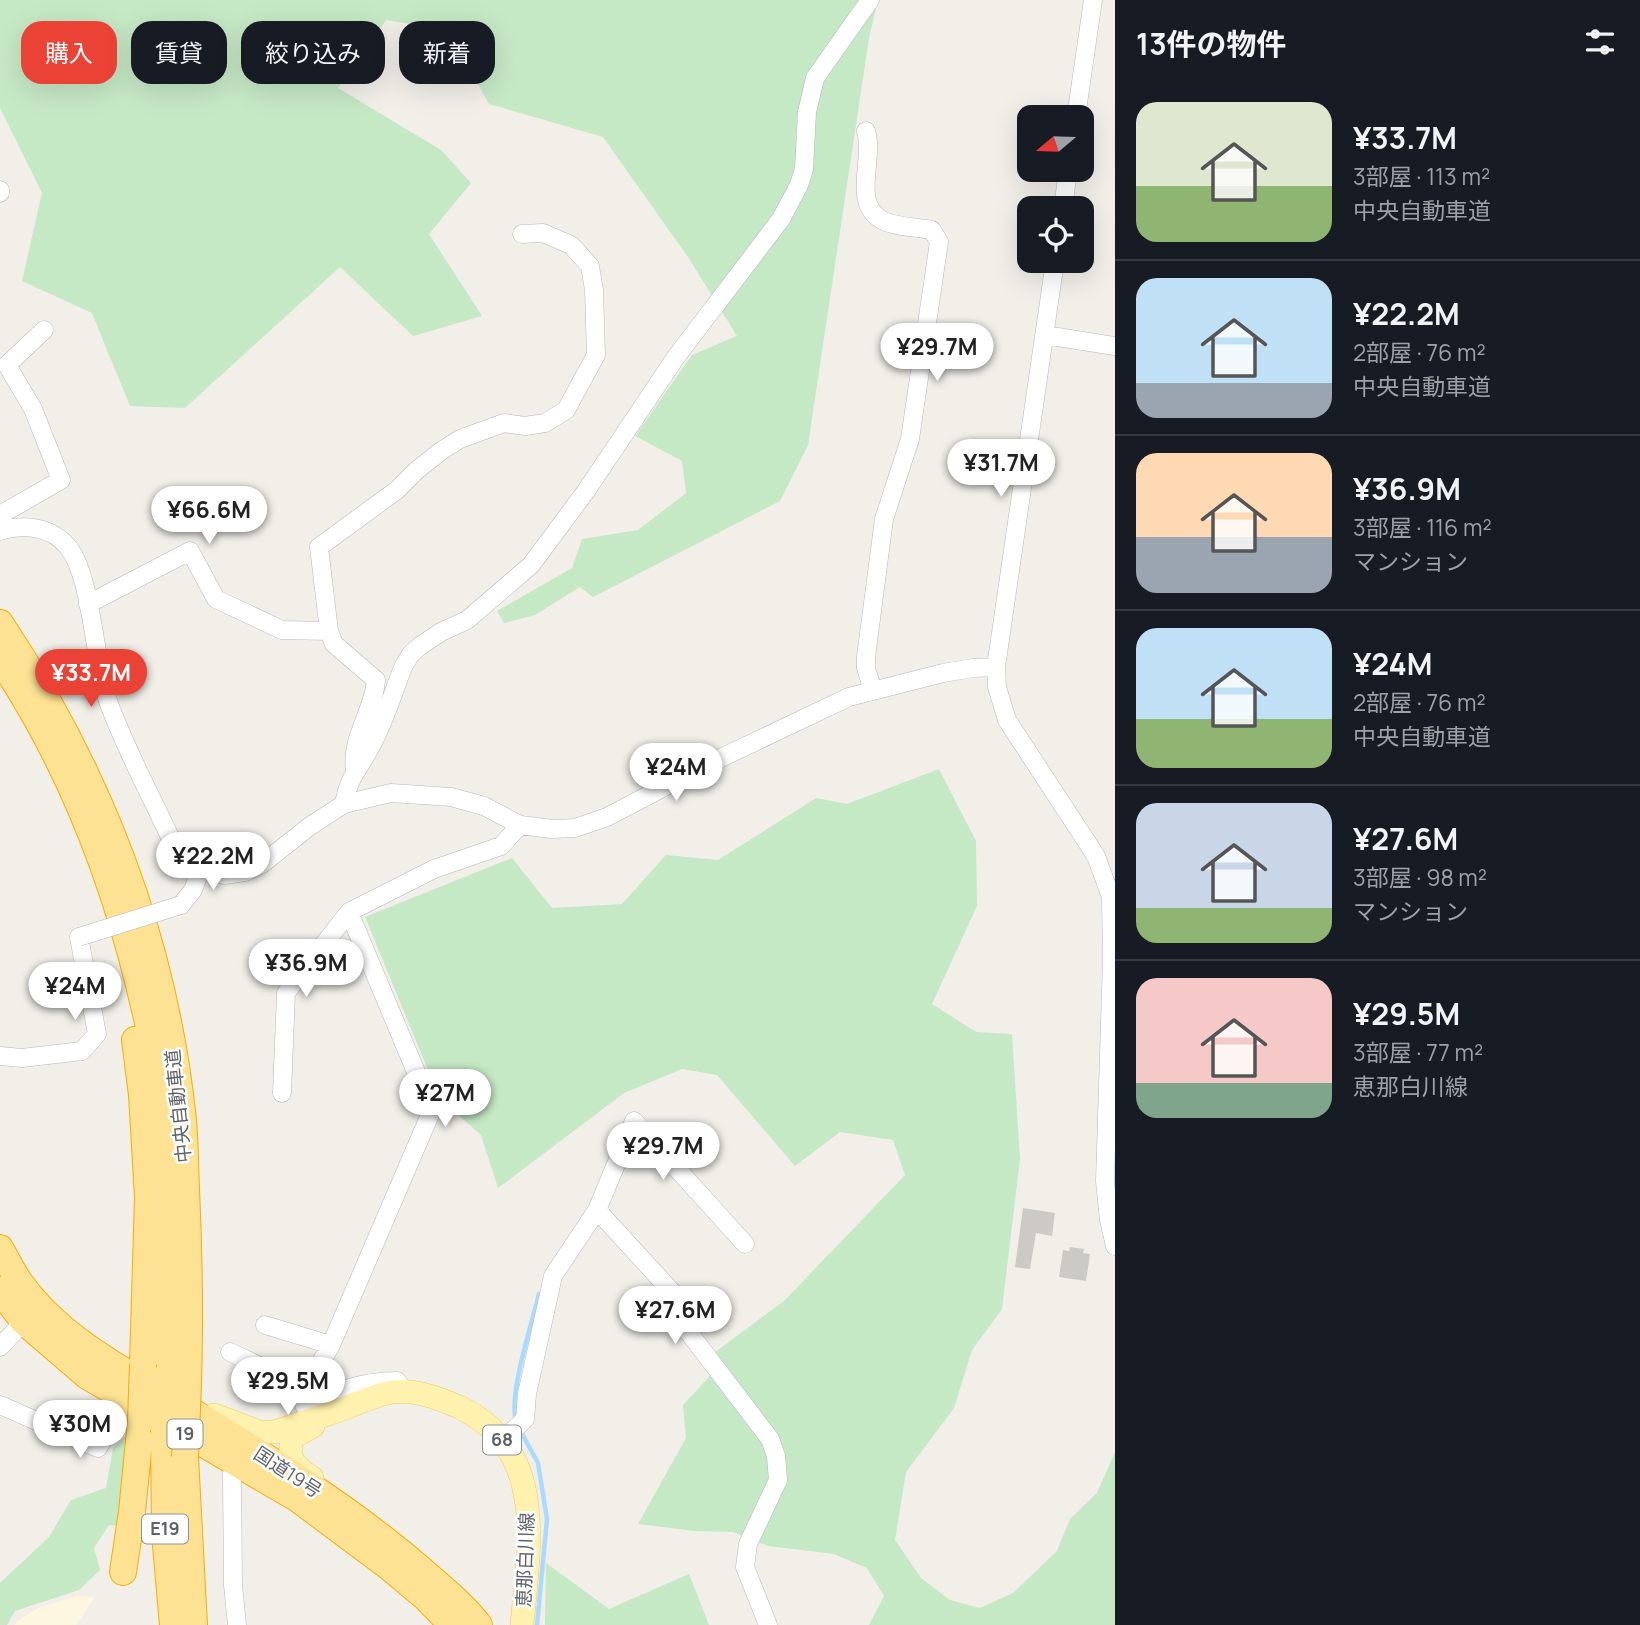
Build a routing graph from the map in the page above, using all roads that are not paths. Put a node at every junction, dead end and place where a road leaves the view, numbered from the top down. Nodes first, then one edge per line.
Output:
1 (870, 0) edge
2 (1093, 0) edge
3 (1078, 105) edge
4 (866, 131) dead end
5 (523, 234) dead end
6 (1053, 273) edge
7 (44, 330) dead end
8 (1045, 335) junction
9 (1115, 346) edge
10 (0, 515) edge
11 (0, 531) edge
12 (0, 600) edge
13 (88, 604) junction
14 (0, 623) edge
15 (329, 631) junction
16 (0, 659) edge
17 (996, 667) junction
18 (873, 691) junction
19 (355, 770) junction
20 (344, 804) junction
21 (107, 817) junction
22 (520, 825) junction
23 (201, 868) junction
24 (349, 912) junction
25 (1112, 995) edge
26 (0, 1056) edge
27 (282, 1093) dead end
28 (597, 1210) junction
29 (745, 1244) dead end
30 (1115, 1246) edge
31 (0, 1248) edge
32 (0, 1290) edge
33 (31, 1313) junction
34 (265, 1325) dead end
35 (331, 1345) junction
36 (0, 1347) edge
37 (230, 1352) dead end
38 (169, 1382) junction
39 (306, 1388) junction
40 (405, 1392) junction
41 (124, 1400) junction
42 (0, 1405) edge
43 (329, 1414) junction
44 (507, 1436) junction
45 (236, 1463) junction
46 (325, 1496) junction
47 (353, 1539) junction
48 (123, 1572) dead end
49 (173, 1625) edge
50 (194, 1625) edge
51 (237, 1625) edge
52 (441, 1625) edge
53 (452, 1625) edge
54 (479, 1625) edge
55 (522, 1625) edge
56 (768, 1625) edge

1 - 19 street
2 - 3 street
4 - 18 street
5 - 15 street
6 - 8 street
7 - 10 street
8 - 9 street
8 - 17 street
11 - 13 street
12 - 21 highway
13 - 15 street
13 - 23 street
14 - 21 highway, 中央自動車道 / E19
15 - 19 street
16 - 38 highway, 中央自動車道 / E19
17 - 18 street
17 - 25 street
18 - 22 street
19 - 20 street
20 - 22 street
20 - 23 street
21 - 38 highway, 中央自動車道 / E19
22 - 24 street
23 - 26 street, bridge
24 - 27 street
24 - 35 street
25 - 30 street
28 - 29 street
28 - 44 street
28 - 56 street
31 - 33 highway, 国道19号 / 19
32 - 33 highway, 国道19号 / 19
33 - 36 street
33 - 38 highway, 国道19号 / 19
33 - 41 highway, 国道19号 / 19
34 - 35 street
35 - 39 street
37 - 39 street
38 - 43 main road, 68
38 - 46 highway, 国道19号 / 19
38 - 48 highway, bridge
38 - 49 highway, 中央自動車道 / E19, bridge
38 - 50 highway, 中央自動車道 / E19, bridge
39 - 40 street
40 - 43 main road, 恵那白川線 / 68
40 - 44 main road, 恵那白川線 / 68
41 - 42 street
41 - 45 highway, 国道19号 / 19
43 - 46 main road, 68
44 - 55 main road, 恵那白川線 / 68
45 - 47 highway, 国道19号 / 19
45 - 51 street
46 - 54 highway, 国道19号 / 19
47 - 52 main road
47 - 53 highway, 国道19号 / 19

